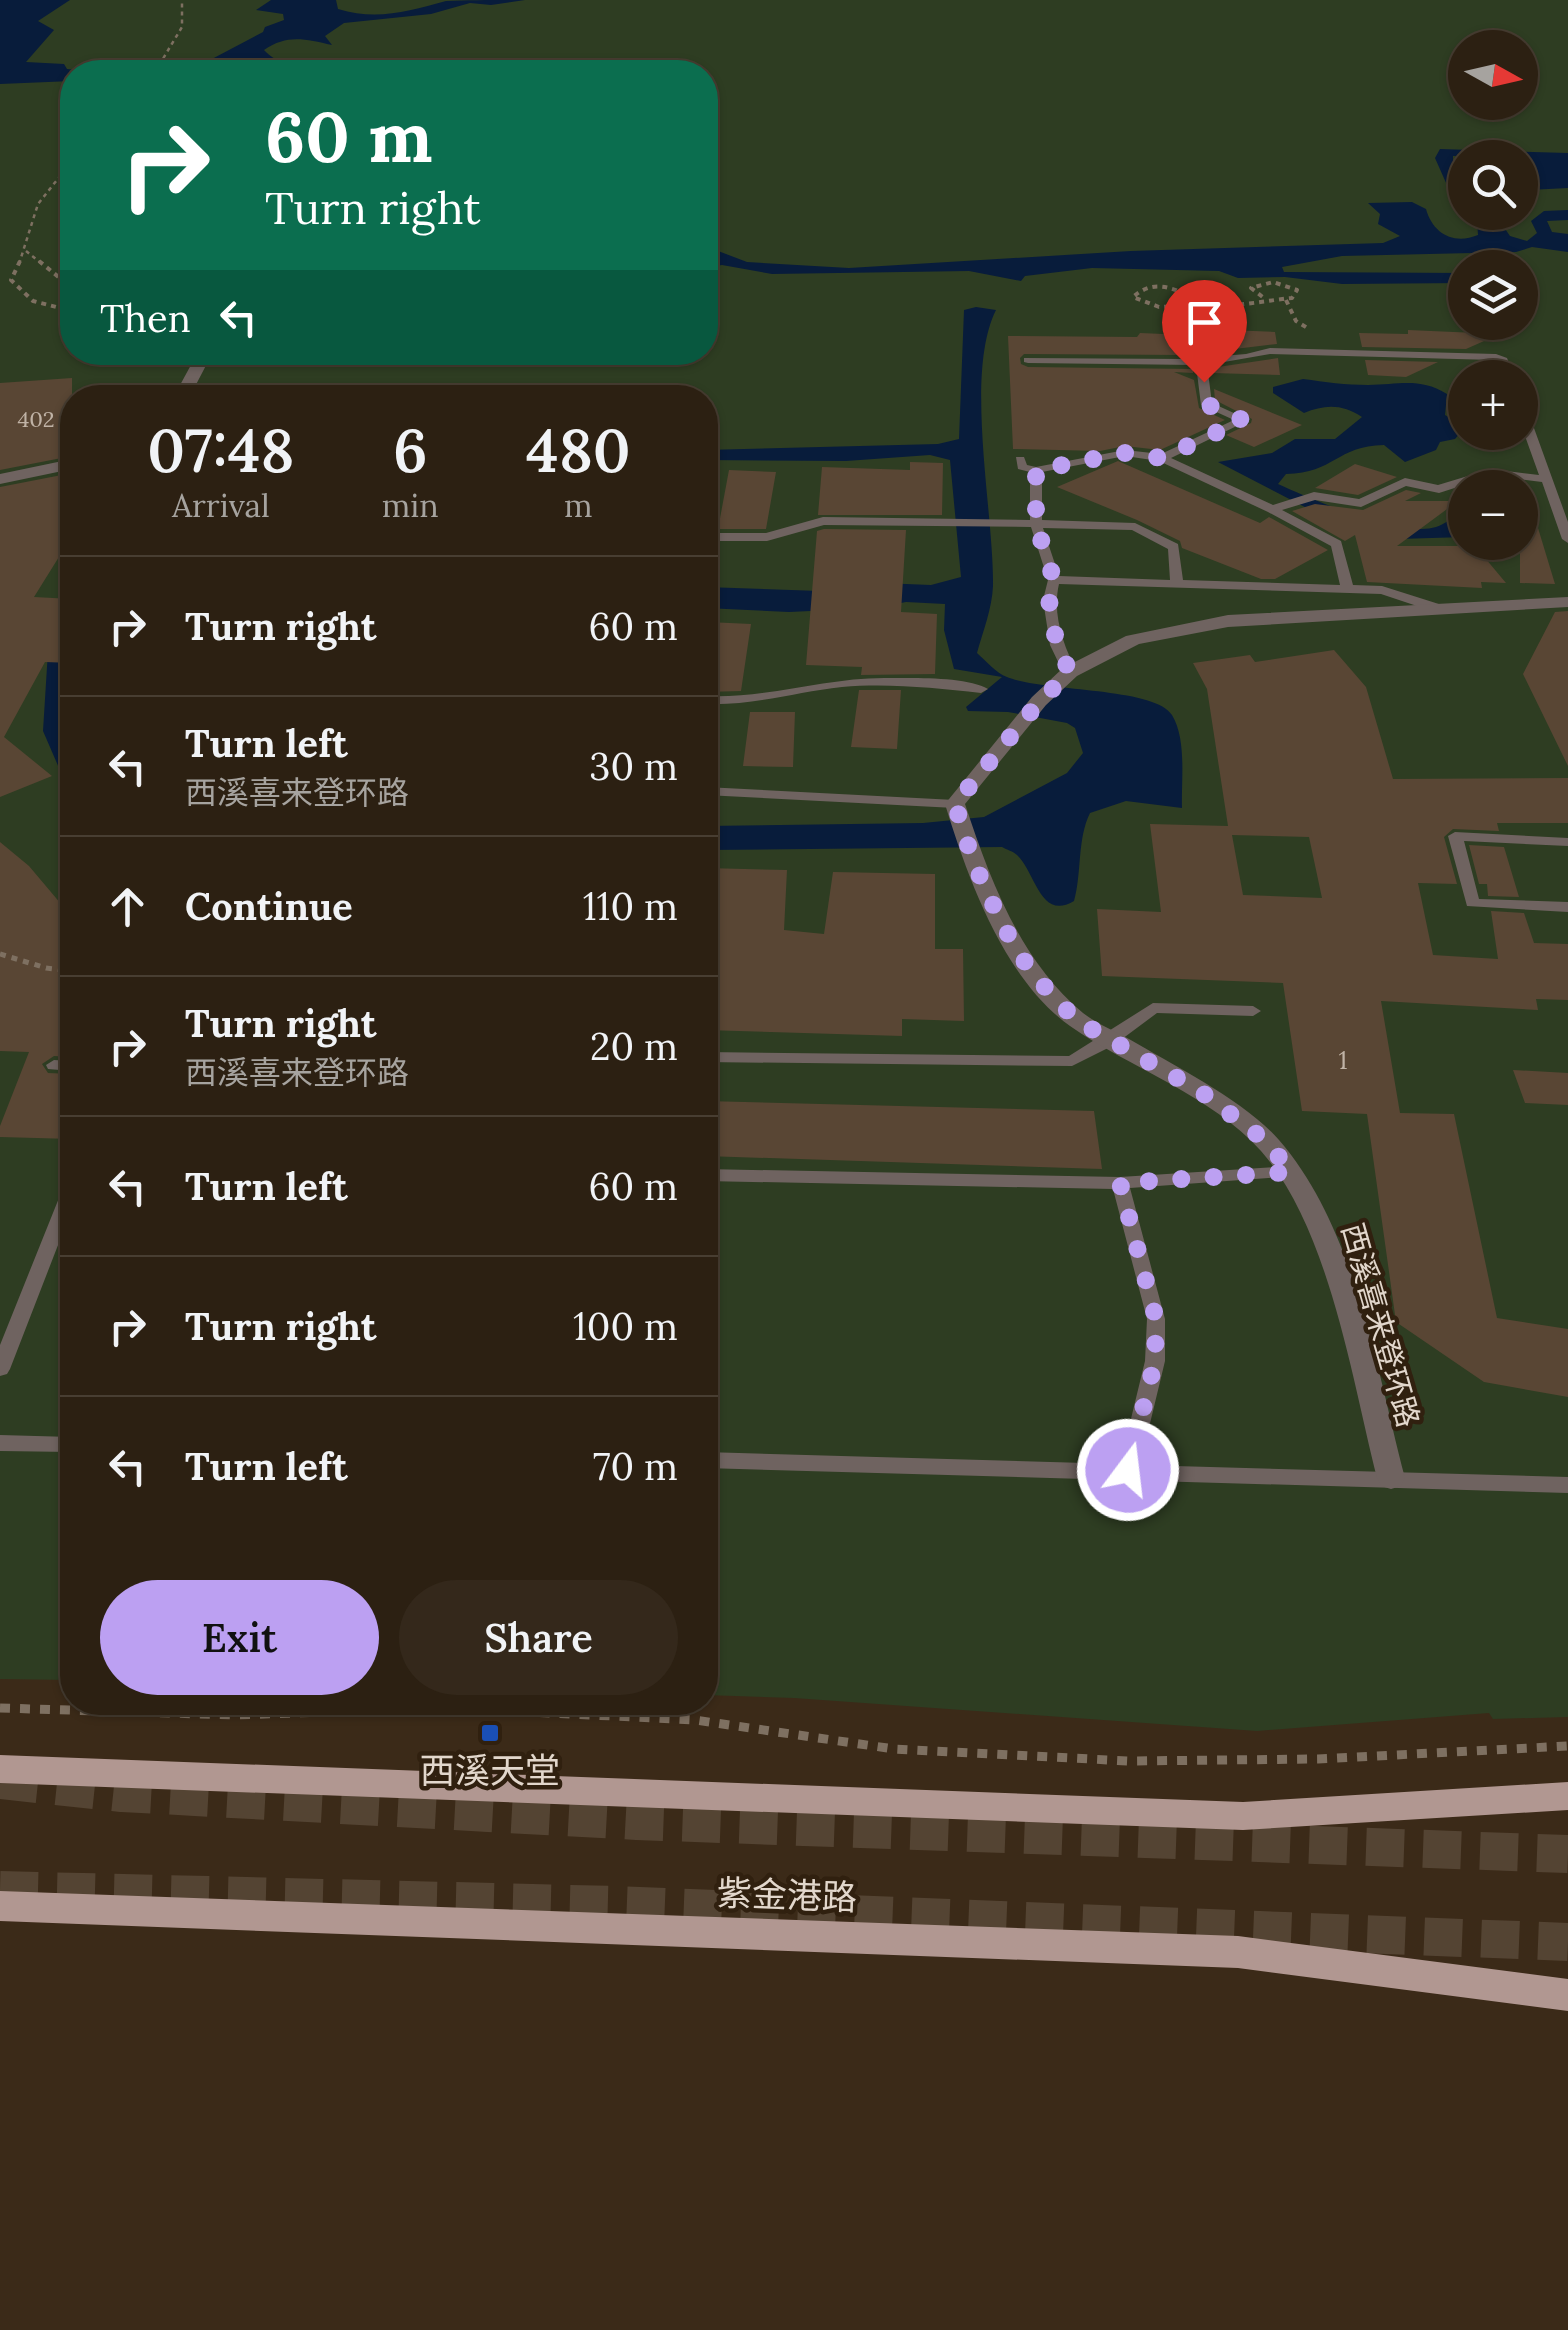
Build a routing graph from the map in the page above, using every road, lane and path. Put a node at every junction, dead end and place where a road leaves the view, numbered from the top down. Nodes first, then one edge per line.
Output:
1 (182, 0) edge
2 (163, 60) edge
3 (60, 178) edge
4 (26, 250) junction
5 (60, 278) edge
6 (1264, 298) junction
7 (1209, 304) junction
8 (60, 307) edge
9 (1028, 360) dead end
10 (1202, 360) junction
11 (1503, 360) edge
12 (1536, 450) edge
13 (1020, 458) dead end
14 (1162, 458) junction
15 (60, 466) edge
16 (1036, 470) junction
17 (0, 478) edge
18 (1546, 478) junction
19 (1272, 509) junction
20 (1036, 524) junction
21 (718, 537) edge
22 (1568, 539) edge
23 (1054, 580) junction
24 (1177, 583) junction
25 (1347, 588) junction
26 (1568, 602) edge
27 (1437, 608) junction
28 (1070, 672) junction
29 (981, 689) dead end
30 (718, 700) edge
31 (718, 792) edge
32 (955, 809) junction
33 (1568, 842) edge
34 (1568, 908) edge
35 (0, 954) edge
36 (60, 970) edge
37 (1253, 1011) dead end
38 (1108, 1041) junction
39 (718, 1057) edge
40 (54, 1066) dead end
41 (60, 1066) edge
42 (1291, 1172) junction
43 (718, 1175) edge
44 (1120, 1183) junction
45 (60, 1218) edge
46 (0, 1369) edge
47 (0, 1443) edge
48 (60, 1445) edge
49 (718, 1460) edge
50 (1128, 1470) junction
51 (1391, 1478) junction
52 (1568, 1485) edge
53 (0, 1708) edge
54 (60, 1710) edge
55 (206, 1715) edge
56 (261, 1715) edge
57 (591, 1715) edge
58 (1568, 1746) edge
59 (0, 1769) edge
60 (1568, 1796) edge
61 (0, 1906) edge
62 (1563, 1994) edge

1 - 2 path
3 - 4 path
4 - 5 path
4 - 8 path
6 - 6 path
6 - 7 path
7 - 7 path
9 - 10 lane
10 - 11 lane
10 - 14 lane
12 - 18 lane
13 - 16 lane
14 - 16 lane
14 - 19 lane
15 - 17 street
16 - 20 lane
18 - 19 lane
18 - 22 lane
19 - 25 lane
20 - 21 lane
20 - 23 lane
20 - 24 lane
23 - 24 lane
23 - 28 lane
24 - 25 lane
25 - 27 lane
26 - 27 street
27 - 28 street
28 - 32 street
29 - 30 lane
31 - 32 lane
32 - 38 street, 西溪喜来登环路
33 - 34 lane
35 - 36 path
37 - 38 lane
38 - 39 lane
38 - 42 street, 西溪喜来登环路
40 - 41 lane
42 - 44 lane
42 - 51 street, 西溪喜来登环路
43 - 44 lane
44 - 50 lane
45 - 46 lane
47 - 48 lane
49 - 50 lane
50 - 51 lane
51 - 52 lane
53 - 54 path
55 - 56 path
57 - 58 path
59 - 60 main road
61 - 62 main road, 紫金港路

